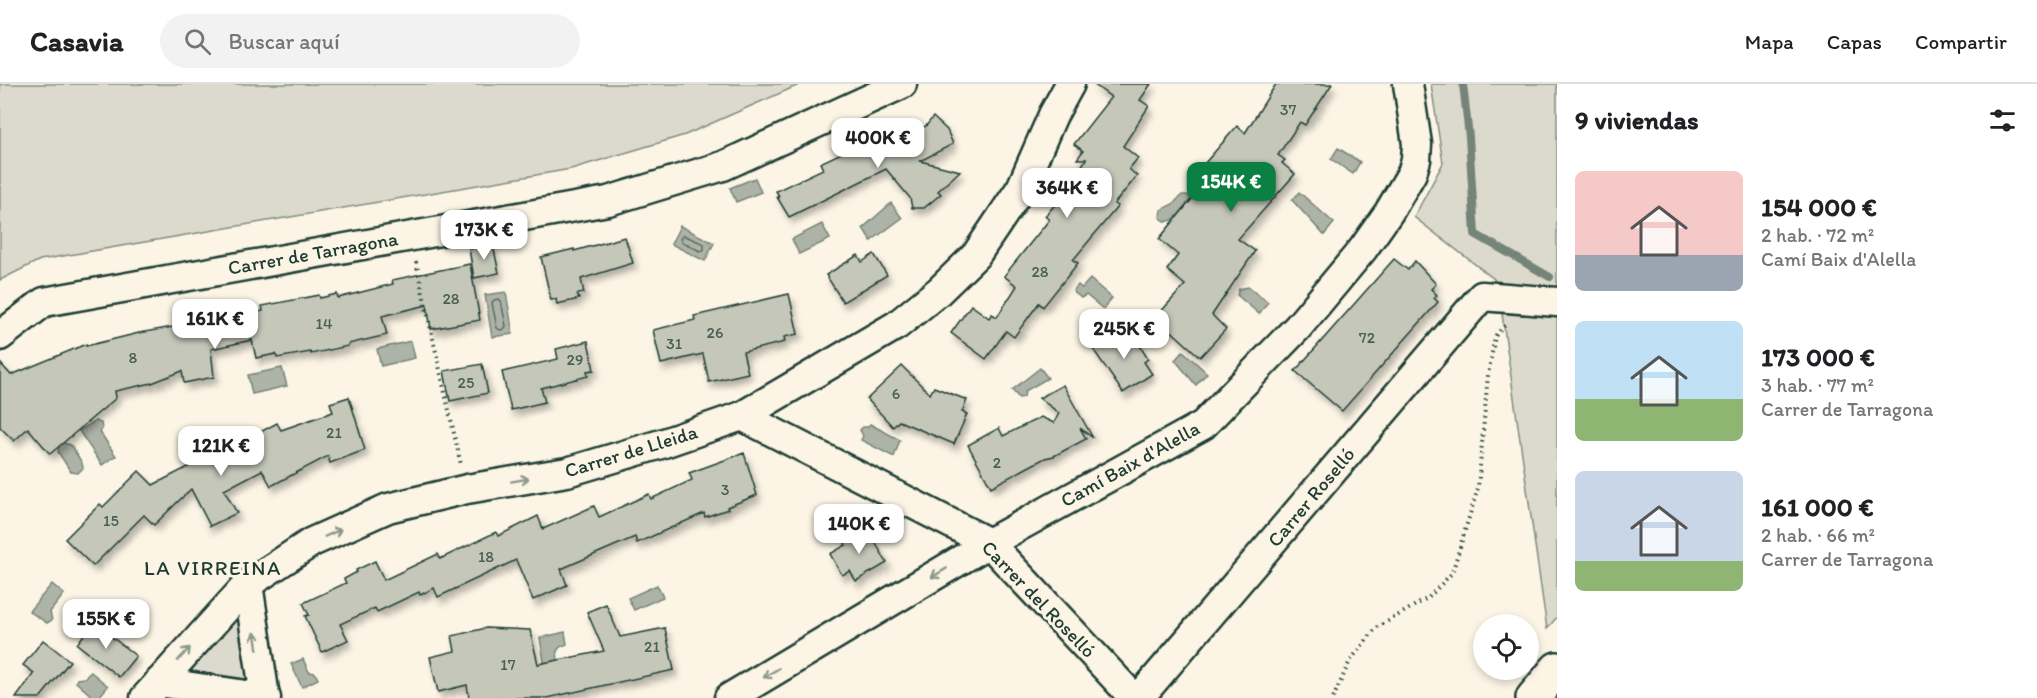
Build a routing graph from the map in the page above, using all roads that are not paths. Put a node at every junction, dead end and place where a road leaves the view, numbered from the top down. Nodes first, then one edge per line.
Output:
1 (902, 84) edge
2 (1054, 84) edge
3 (1070, 84) edge
4 (1407, 84) edge
5 (1053, 115) junction
6 (1557, 302) edge
7 (0, 336) edge
8 (742, 416) junction
9 (989, 543) junction
10 (248, 584) junction
11 (1557, 669) edge
12 (152, 690) edge
13 (265, 698) edge
14 (729, 698) edge
15 (1137, 698) edge
16 (1533, 698) edge

1 - 7 street, Carrer de Tarragona
2 - 5 street, Carrer de Lleida
3 - 5 street, Carrer de Lleida
4 - 9 street, Camí Baix d'Alella
5 - 8 street, Carrer de Lleida
6 - 15 street, Carrer Roselló
8 - 9 street, Carrer del Roselló
10 -> 8 street, Carrer de Lleida
9 -> 14 street, Camí Baix d'Alella
9 - 15 street, Carrer del Roselló
12 -> 10 street, Carrer de Lleida
13 -> 10 street
11 - 16 highway
12 - 13 street

